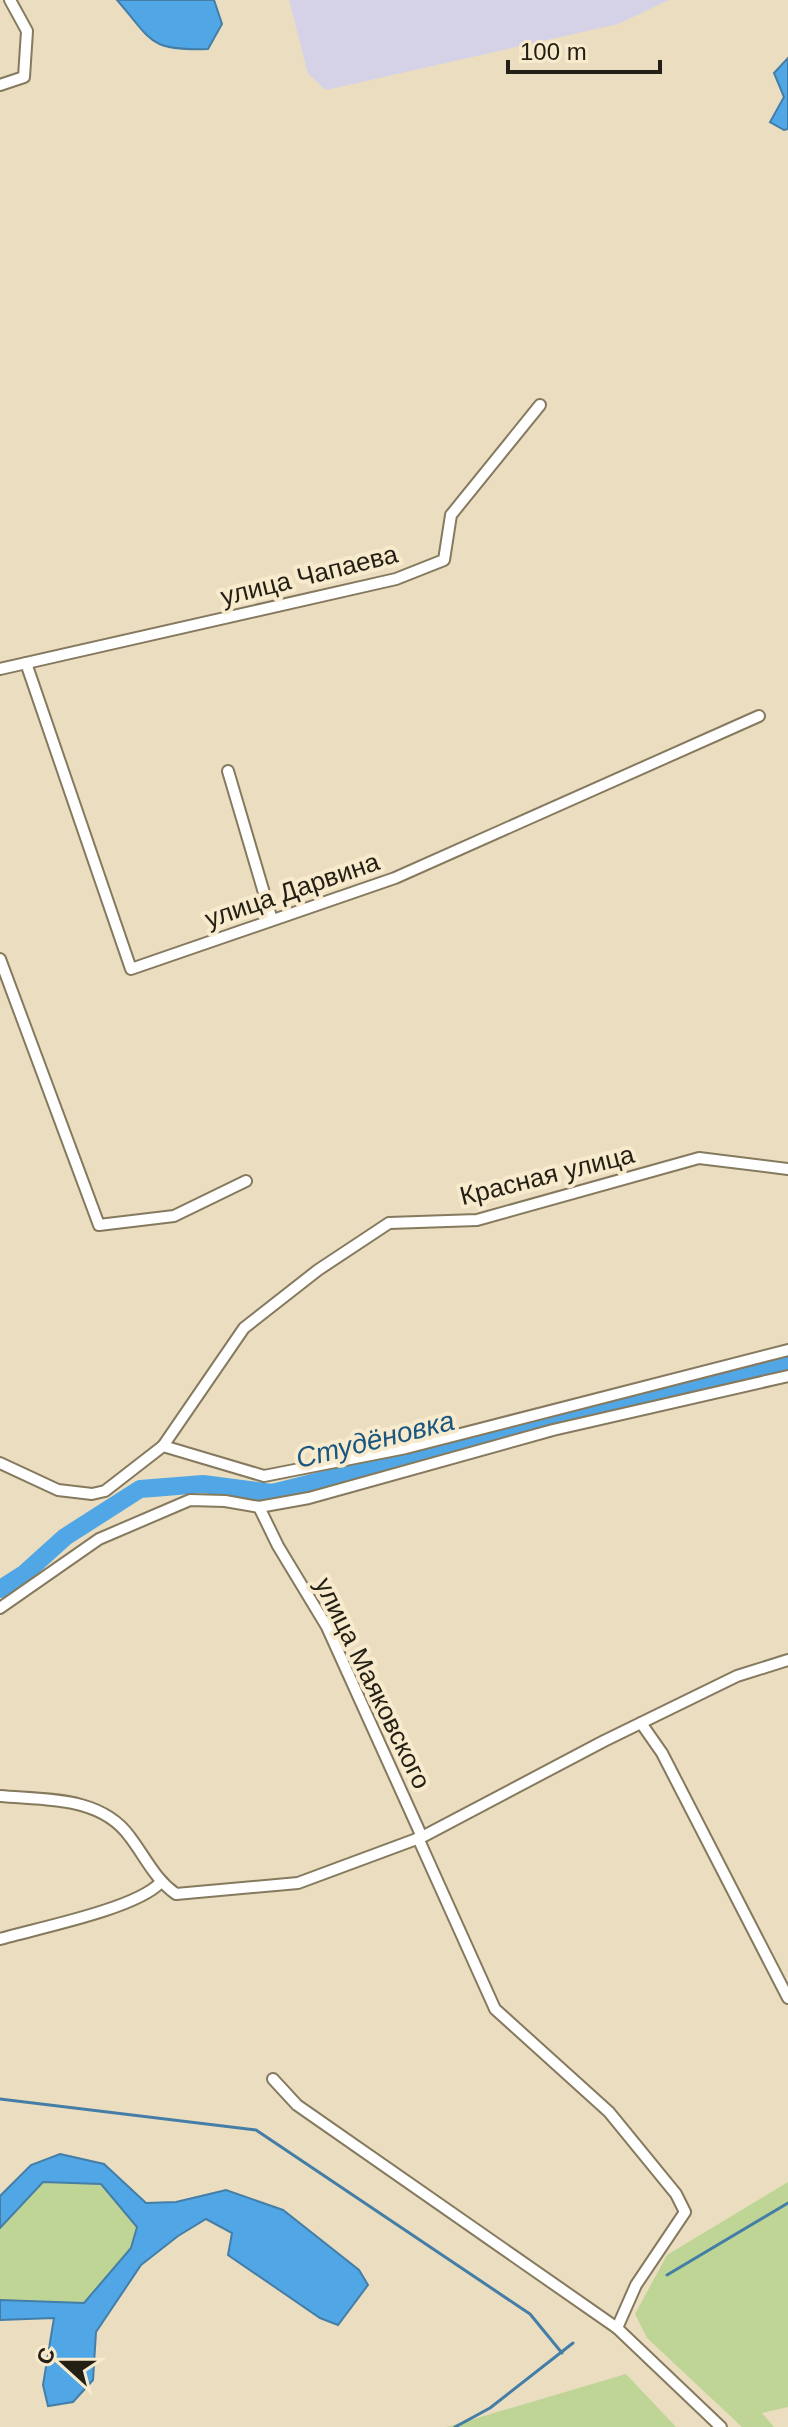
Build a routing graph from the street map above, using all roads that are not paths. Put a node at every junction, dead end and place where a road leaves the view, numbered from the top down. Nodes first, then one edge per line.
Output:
1 (10, 0) edge
2 (0, 85) edge
3 (540, 405) dead end
4 (26, 663) junction
5 (0, 669) edge
6 (759, 716) dead end
7 (228, 771) dead end
8 (272, 920) junction
9 (0, 959) edge
10 (788, 1169) edge
11 (246, 1181) dead end
12 (788, 1350) edge
13 (788, 1376) edge
14 (163, 1446) junction
15 (0, 1463) edge
16 (259, 1507) junction
17 (0, 1608) edge
18 (788, 1660) edge
19 (641, 1723) junction
20 (0, 1796) edge
21 (420, 1838) junction
22 (160, 1883) junction
23 (0, 1939) edge
24 (788, 1998) edge
25 (273, 2079) dead end
26 (617, 2328) junction
27 (721, 2427) edge

1 - 2 street
3 - 4 street, улица Чапаева
4 - 5 street, улица Чапаева
4 - 8 street, улица Дарвина
6 - 8 street, улица Дарвина
7 - 8 street
9 - 11 street
10 - 14 street, Красная улица
12 - 14 street
13 - 16 street
14 - 15 street, Красная улица
16 - 17 street
16 - 21 street, улица Маяковского
18 - 19 street
19 - 21 street
19 - 24 street
20 - 22 street
21 - 22 street
21 - 26 street, улица Маяковского
22 - 23 street
25 - 26 street
26 - 27 street

